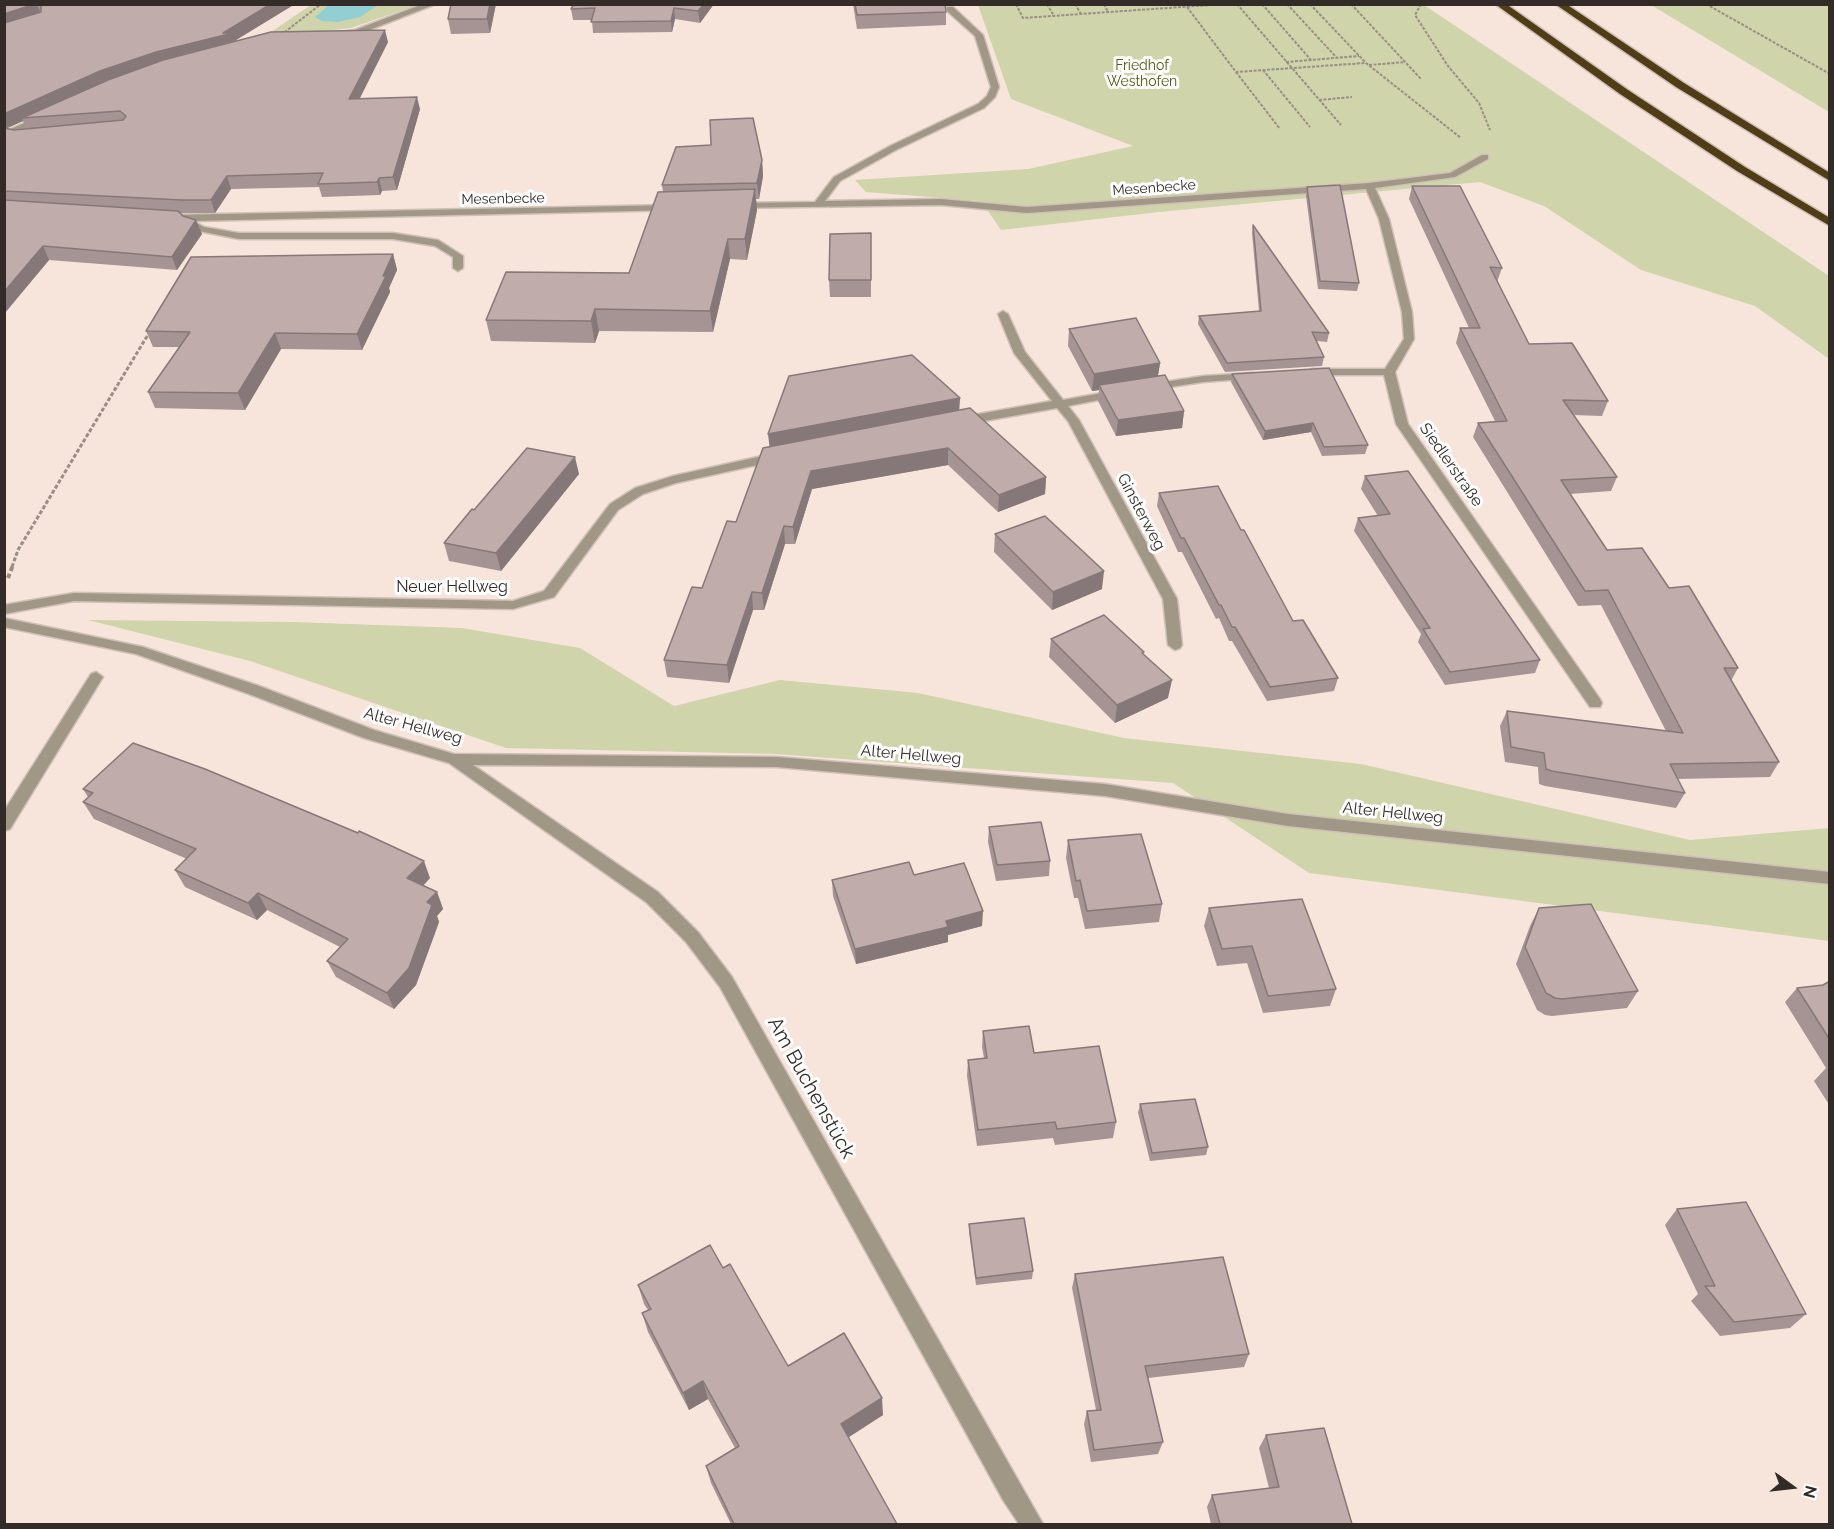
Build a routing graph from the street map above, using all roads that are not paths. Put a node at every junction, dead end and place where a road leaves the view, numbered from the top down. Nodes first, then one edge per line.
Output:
1 (432, 4) edge
2 (1499, 4) edge
3 (1559, 4) edge
4 (950, 9) dead end
5 (332, 34) edge
6 (50, 115) edge
7 (4, 136) edge
8 (32, 137) edge
9 (1485, 157) road end
10 (1830, 178) edge
11 (1369, 186) junction
12 (819, 203) junction
13 (723, 206) edge
14 (687, 207) edge
15 (166, 218) edge
16 (187, 219) junction
17 (1830, 223) edge
18 (458, 268) dead end
19 (1003, 314) dead end
20 (1389, 372) junction
21 (1302, 373) edge
22 (1269, 375) edge
23 (1057, 402) junction
24 (954, 422) edge
25 (793, 453) edge
26 (6, 614) edge
27 (1175, 645) dead end
28 (96, 677) dead end
29 (1595, 703) dead end
30 (454, 759) junction
31 (4, 825) edge
32 (1830, 878) edge
33 (1032, 1524) edge

1 - 5 street
2 - 17 highway
3 - 10 highway
4 - 12 street
6 - 7 street
7 - 8 street
9 - 11 street, Mesenbecke
11 - 12 street, Mesenbecke
11 - 20 street
12 - 13 street, Mesenbecke
14 - 16 street, Mesenbecke
15 - 16 street, Mesenbecke
16 - 18 street, Mesenbecke
19 - 23 street
20 - 21 street
20 - 29 street, Siedlerstraße
22 - 23 street
23 - 24 street
23 - 27 street, Ginsterweg
25 - 26 street, Neuer Hellweg
26 - 30 street, Alter Hellweg
28 - 31 street
30 - 32 street, Alter Hellweg
30 - 33 street, Am Buchenstück

